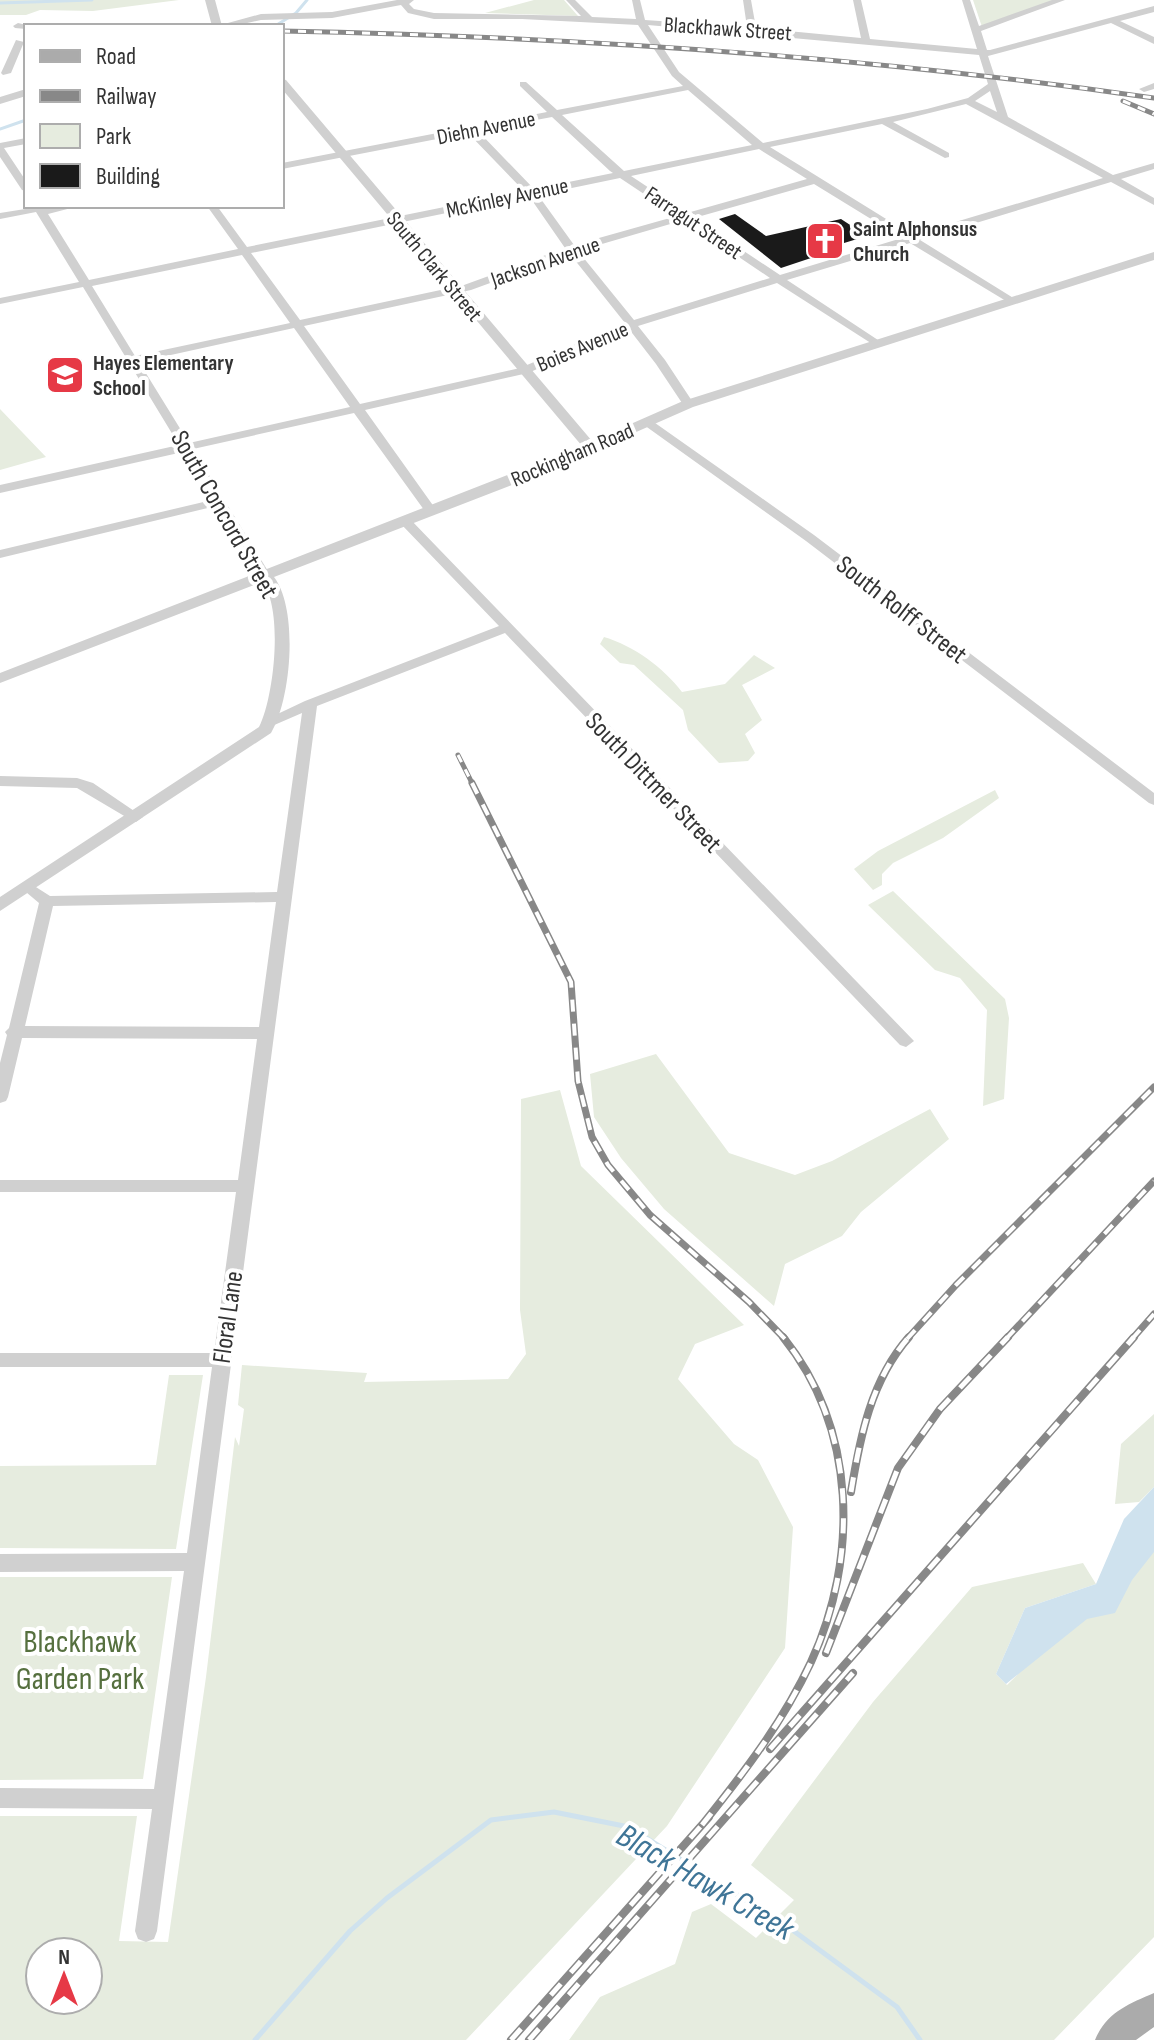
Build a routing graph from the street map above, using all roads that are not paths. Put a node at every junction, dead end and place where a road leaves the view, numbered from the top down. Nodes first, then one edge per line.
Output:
1 (210, 0) edge
2 (415, 0) edge
3 (570, 0) edge
4 (636, 0) edge
5 (747, 0) edge
6 (857, 0) edge
7 (966, 0) edge
8 (1061, 0) edge
9 (402, 1) edge
10 (1154, 9) edge
11 (589, 19) junction
12 (1113, 21) junction
13 (641, 22) junction
14 (218, 24) edge
15 (228, 24) edge
16 (752, 30) junction
17 (975, 30) junction
18 (866, 40) junction
19 (1154, 41) edge
20 (19, 42) dead end
21 (983, 52) junction
22 (7, 73) edge
23 (523, 84) dead end
24 (991, 86) junction
25 (691, 87) junction
26 (24, 93) edge
27 (287, 96) edge
28 (0, 101) edge
29 (967, 101) junction
30 (557, 114) junction
31 (1004, 119) junction
32 (883, 121) junction
33 (471, 130) junction
34 (24, 142) edge
35 (761, 146) junction
36 (0, 148) edge
37 (342, 154) junction
38 (945, 155) dead end
39 (284, 166) edge
40 (1154, 166) edge
41 (622, 174) junction
42 (1110, 179) junction
43 (816, 180) junction
44 (24, 185) edge
45 (531, 192) junction
46 (1154, 202) edge
47 (213, 208) edge
48 (40, 209) edge
49 (0, 216) edge
50 (687, 218) junction
51 (397, 220) junction
52 (910, 239) junction
53 (572, 250) junction
54 (245, 251) junction
55 (1154, 256) edge
56 (780, 279) junction
57 (84, 284) junction
58 (455, 291) junction
59 (0, 301) edge
60 (1011, 301) junction
61 (632, 324) junction
62 (296, 326) junction
63 (877, 344) junction
64 (131, 360) junction
65 (524, 371) junction
66 (688, 404) junction
67 (358, 407) junction
68 (648, 422) junction
69 (187, 446) junction
70 (591, 448) junction
71 (0, 489) edge
72 (218, 502) junction
73 (431, 511) junction
74 (405, 521) junction
75 (0, 554) edge
76 (265, 576) junction
77 (506, 628) junction
78 (0, 678) edge
79 (310, 704) junction
80 (272, 722) junction
81 (0, 781) edge
82 (1154, 800) edge
83 (136, 817) junction
84 (28, 887) junction
85 (284, 897) junction
86 (47, 901) junction
87 (0, 905) edge
88 (13, 1032) junction
89 (265, 1033) junction
90 (906, 1041) dead end
91 (0, 1097) edge
92 (0, 1186) edge
93 (245, 1186) junction
94 (0, 1360) edge
95 (221, 1360) junction
96 (194, 1562) junction
97 (0, 1563) edge
98 (0, 1798) edge
99 (163, 1799) junction
100 (146, 1931) dead end
101 (1154, 2010) edge
102 (1112, 2040) edge

1 - 14 street
2 - 9 street
3 - 11 street
4 - 13 street
5 - 16 street
6 - 18 street
7 - 17 street
8 - 17 street
9 - 11 street, Blackhawk Street
9 - 15 street
10 - 12 street
11 - 13 street, Blackhawk Street
12 - 19 street
12 - 21 street
13 - 16 street, Blackhawk Street
13 - 25 street
16 - 18 street, Blackhawk Street
17 - 21 street
18 - 21 street, Blackhawk Street
20 - 22 street
21 - 24 street
23 - 30 street, Farragut Street
24 - 29 street, McKinley Avenue
24 - 31 street
25 - 30 street, Diehn Avenue
25 - 35 street
26 - 28 street
27 - 37 street, South Clark Street
29 - 31 street
29 - 32 street, McKinley Avenue
30 - 33 street, Diehn Avenue
30 - 41 street, Farragut Street
31 - 42 street
32 - 35 street, McKinley Avenue
32 - 38 street
33 - 37 street, Diehn Avenue
33 - 45 street
34 - 36 street
35 - 41 street, McKinley Avenue
35 - 43 street
36 - 44 street
37 - 39 street, Diehn Avenue
37 - 51 street, South Clark Street
40 - 42 street, Boies Avenue
41 - 45 street, McKinley Avenue
41 - 50 street, Farragut Street
42 - 46 street
42 - 52 street, Boies Avenue
43 - 50 street, Jackson Avenue
43 - 52 street
45 - 51 street, McKinley Avenue
45 - 53 street
47 - 54 street
48 - 49 street
48 - 57 street, South Concord Street
50 - 53 street, Jackson Avenue
50 - 56 street, Farragut Street
51 - 54 street, McKinley Avenue
51 - 58 street, South Clark Street
52 - 56 street, Boies Avenue
52 - 60 street
53 - 58 street, Jackson Avenue
53 - 61 street
54 - 57 street, McKinley Avenue
54 - 62 street
55 - 60 street, Rockingham Road
56 - 61 street, Boies Avenue
56 - 63 street, Farragut Street
57 - 59 street, McKinley Avenue
57 - 64 street, South Concord Street
58 - 62 street, Jackson Avenue
58 - 65 street, South Clark Street
60 - 63 street, Rockingham Road
61 - 65 street, Boies Avenue
61 - 66 street
62 - 64 street, Jackson Avenue
62 - 67 street
63 - 66 street, Rockingham Road
64 - 69 street, South Concord Street
65 - 67 street, Boies Avenue
65 - 70 street, South Clark Street
66 - 68 street, Rockingham Road
67 - 69 street, Boies Avenue
67 - 73 street
68 - 70 street, Rockingham Road
68 - 82 street, South Rolff Street
69 - 71 street, Boies Avenue
69 - 72 street, South Concord Street
70 - 73 street, Rockingham Road
72 - 75 street
72 - 76 street, South Concord Street
73 - 74 street, Rockingham Road
74 - 76 street, Rockingham Road
74 - 77 street, South Dittmer Street
76 - 78 street, Rockingham Road
76 - 80 street, South Concord Street
77 - 79 street
77 - 90 street, South Dittmer Street
79 - 80 street
79 - 85 street, Floral Lane
80 - 83 street
81 - 83 street
83 - 84 street
84 - 86 street
84 - 87 street
85 - 86 street
85 - 89 street, Floral Lane
86 - 88 street
88 - 89 street
88 - 91 street
89 - 93 street, Floral Lane
92 - 93 street
93 - 95 street, Floral Lane
94 - 95 street
95 - 96 street, Floral Lane
96 - 97 street
96 - 99 street, Floral Lane
98 - 99 street
99 - 100 street, Floral Lane
101 - 102 main road

